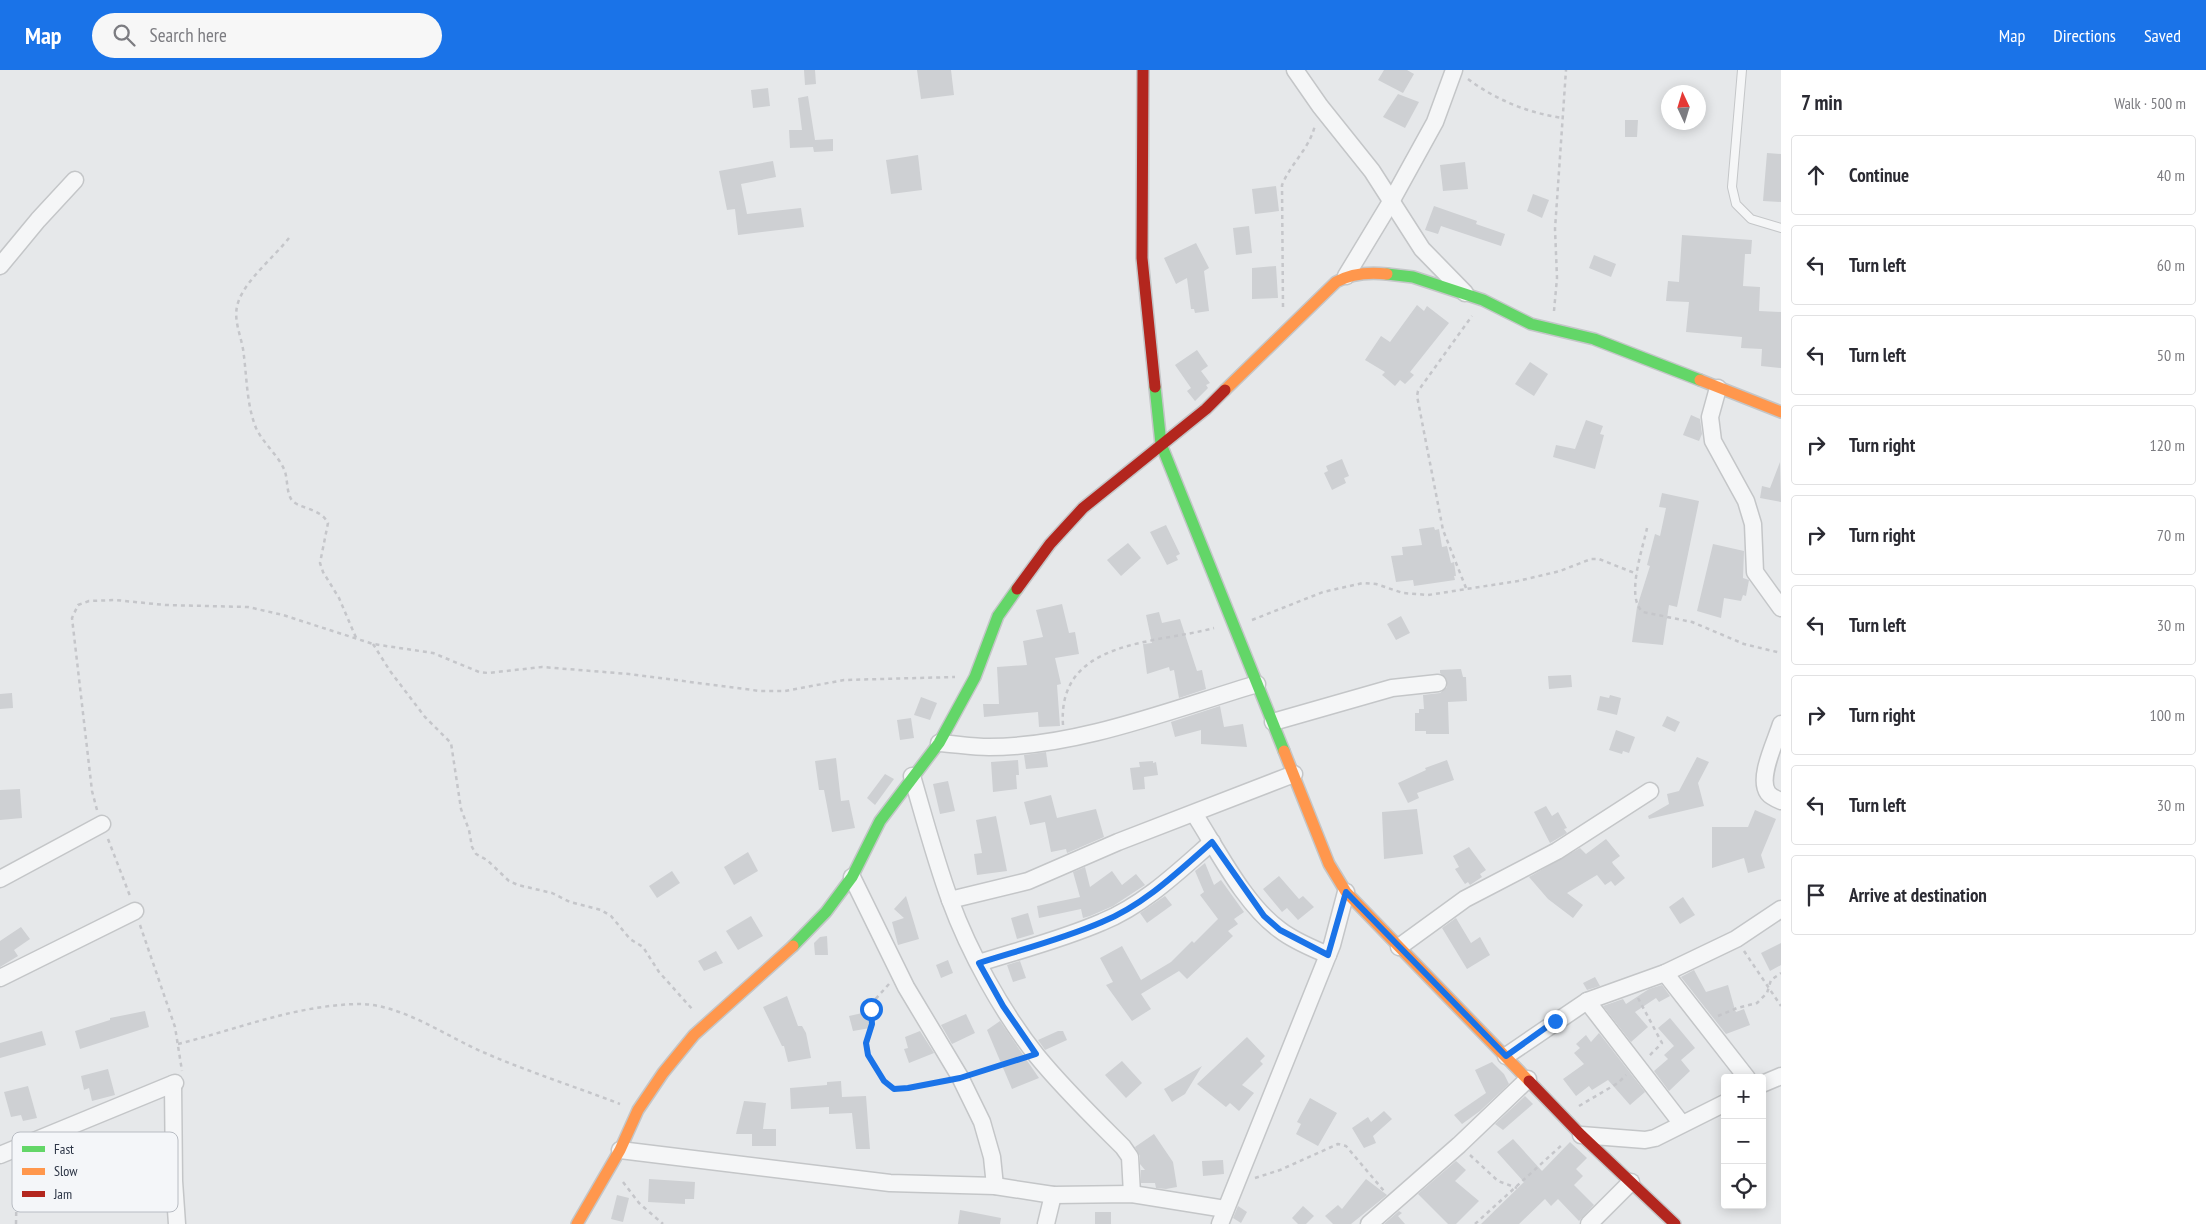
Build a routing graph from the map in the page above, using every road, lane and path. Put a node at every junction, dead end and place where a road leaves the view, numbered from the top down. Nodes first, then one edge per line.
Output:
1 (1142, 70) edge
2 (1295, 70) edge
3 (1566, 70) edge
4 (1742, 70) edge
5 (1457, 72) edge
6 (1320, 106) junction
7 (1563, 118) junction
8 (75, 180) dead end
9 (1392, 200) junction
10 (1781, 228) edge
11 (289, 238) dead end
12 (0, 266) edge
13 (1346, 276) junction
14 (1467, 294) junction
15 (1483, 300) junction
16 (1552, 330) junction
17 (1284, 331) junction
18 (1718, 388) junction
19 (1781, 412) edge
20 (1161, 444) junction
21 (1647, 528) dead end
22 (1637, 574) junction
23 (1466, 589) junction
24 (1781, 608) edge
25 (1234, 626) junction
26 (357, 640) junction
27 (372, 644) junction
28 (1781, 653) edge
29 (975, 677) junction
30 (1438, 683) dead end
31 (1258, 684) junction
32 (1273, 722) junction
33 (1781, 724) edge
34 (1064, 739) junction
35 (939, 743) junction
36 (1294, 774) junction
37 (912, 776) junction
38 (1650, 791) dead end
39 (1781, 801) edge
40 (1195, 815) junction
41 (102, 824) junction
42 (1212, 842) junction
43 (852, 876) junction
44 (0, 879) edge
45 (1346, 892) junction
46 (950, 900) junction
47 (1781, 909) edge
48 (135, 911) junction
49 (1736, 938) junction
50 (1399, 947) junction
51 (1328, 955) junction
52 (979, 963) junction
53 (1665, 973) junction
54 (1781, 973) edge
55 (900, 975) junction
56 (0, 978) edge
57 (1630, 985) junction
58 (1769, 986) junction
59 (1587, 1001) junction
60 (1781, 1006) edge
61 (706, 1024) junction
62 (1707, 1027) junction
63 (178, 1044) junction
64 (1036, 1054) junction
65 (1506, 1056) junction
66 (1637, 1065) junction
67 (1744, 1074) edge
68 (1781, 1076) edge
69 (960, 1078) junction
70 (1528, 1080) junction
71 (1766, 1082) edge
72 (174, 1084) junction
73 (1721, 1105) edge
74 (638, 1110) junction
75 (1563, 1116) junction
76 (1682, 1124) junction
77 (58, 1132) edge
78 (174, 1132) edge
79 (1579, 1133) junction
80 (1459, 1145) junction
81 (620, 1150) junction
82 (12, 1151) edge
83 (0, 1155) edge
84 (610, 1166) junction
85 (1631, 1182) junction
86 (1238, 1184) junction
87 (995, 1186) junction
88 (1517, 1188) junction
89 (1132, 1194) junction
90 (1053, 1195) junction
91 (1392, 1202) junction
92 (1223, 1217) edge
93 (577, 1224) edge
94 (663, 1224) edge
95 (1046, 1224) edge
96 (1369, 1224) edge
97 (1475, 1224) edge
98 (1589, 1224) edge
99 (1675, 1224) edge

1 - 20 street
2 - 6 street
3 - 7 path
4 - 10 lane
5 - 7 path
5 - 9 street
6 - 9 street
6 - 17 path
7 - 16 path
8 - 12 street
9 - 13 street
9 - 14 street
11 - 26 path
13 - 14 street
13 - 17 street
14 - 15 street
15 - 16 street
15 - 23 path
16 - 18 street
17 - 20 street
18 - 19 street
18 - 24 street
20 - 25 street
20 - 29 street
21 - 22 path
22 - 23 path
22 - 28 path
23 - 25 path
25 - 31 street
25 - 34 path
26 - 27 path
26 - 41 path
27 - 29 path
27 - 61 path
29 - 35 street
30 - 32 street
31 - 32 street
31 - 34 street
32 - 36 street
33 - 39 street
34 - 35 street
35 - 37 street
36 - 40 street
36 - 45 street
37 - 43 street
37 - 46 street
38 - 50 street
40 - 42 street
40 - 46 street
41 - 44 street
41 - 48 path
42 - 51 street
42 - 52 street
43 - 55 street
43 - 61 street
45 - 50 street
45 - 51 street
46 - 52 street
47 - 49 street
48 - 56 street
48 - 63 path
49 - 53 street
49 - 58 path
50 - 65 street
51 - 86 street
52 - 64 street
53 - 57 street
53 - 62 street
54 - 58 path
55 - 69 street
55 - 69 path
57 - 59 street
57 - 66 path
58 - 60 path
58 - 62 path
59 - 65 street
59 - 66 street
61 - 74 street
62 - 67 street
63 - 72 path
63 - 74 path
64 - 69 path
64 - 89 street
65 - 70 street
66 - 75 path
66 - 76 street
68 - 71 street
69 - 87 street
70 - 75 street
70 - 80 street
72 - 77 street
72 - 78 street
73 - 76 street
74 - 81 street
75 - 79 street
76 - 79 street
79 - 85 street
79 - 88 path
80 - 88 path
80 - 91 street
81 - 84 street
81 - 87 street
82 - 83 street
84 - 93 street
84 - 94 path
85 - 98 street
85 - 99 street
86 - 91 path
86 - 92 street
87 - 90 street
88 - 97 path
89 - 90 street
89 - 92 street
90 - 95 street
91 - 96 street

